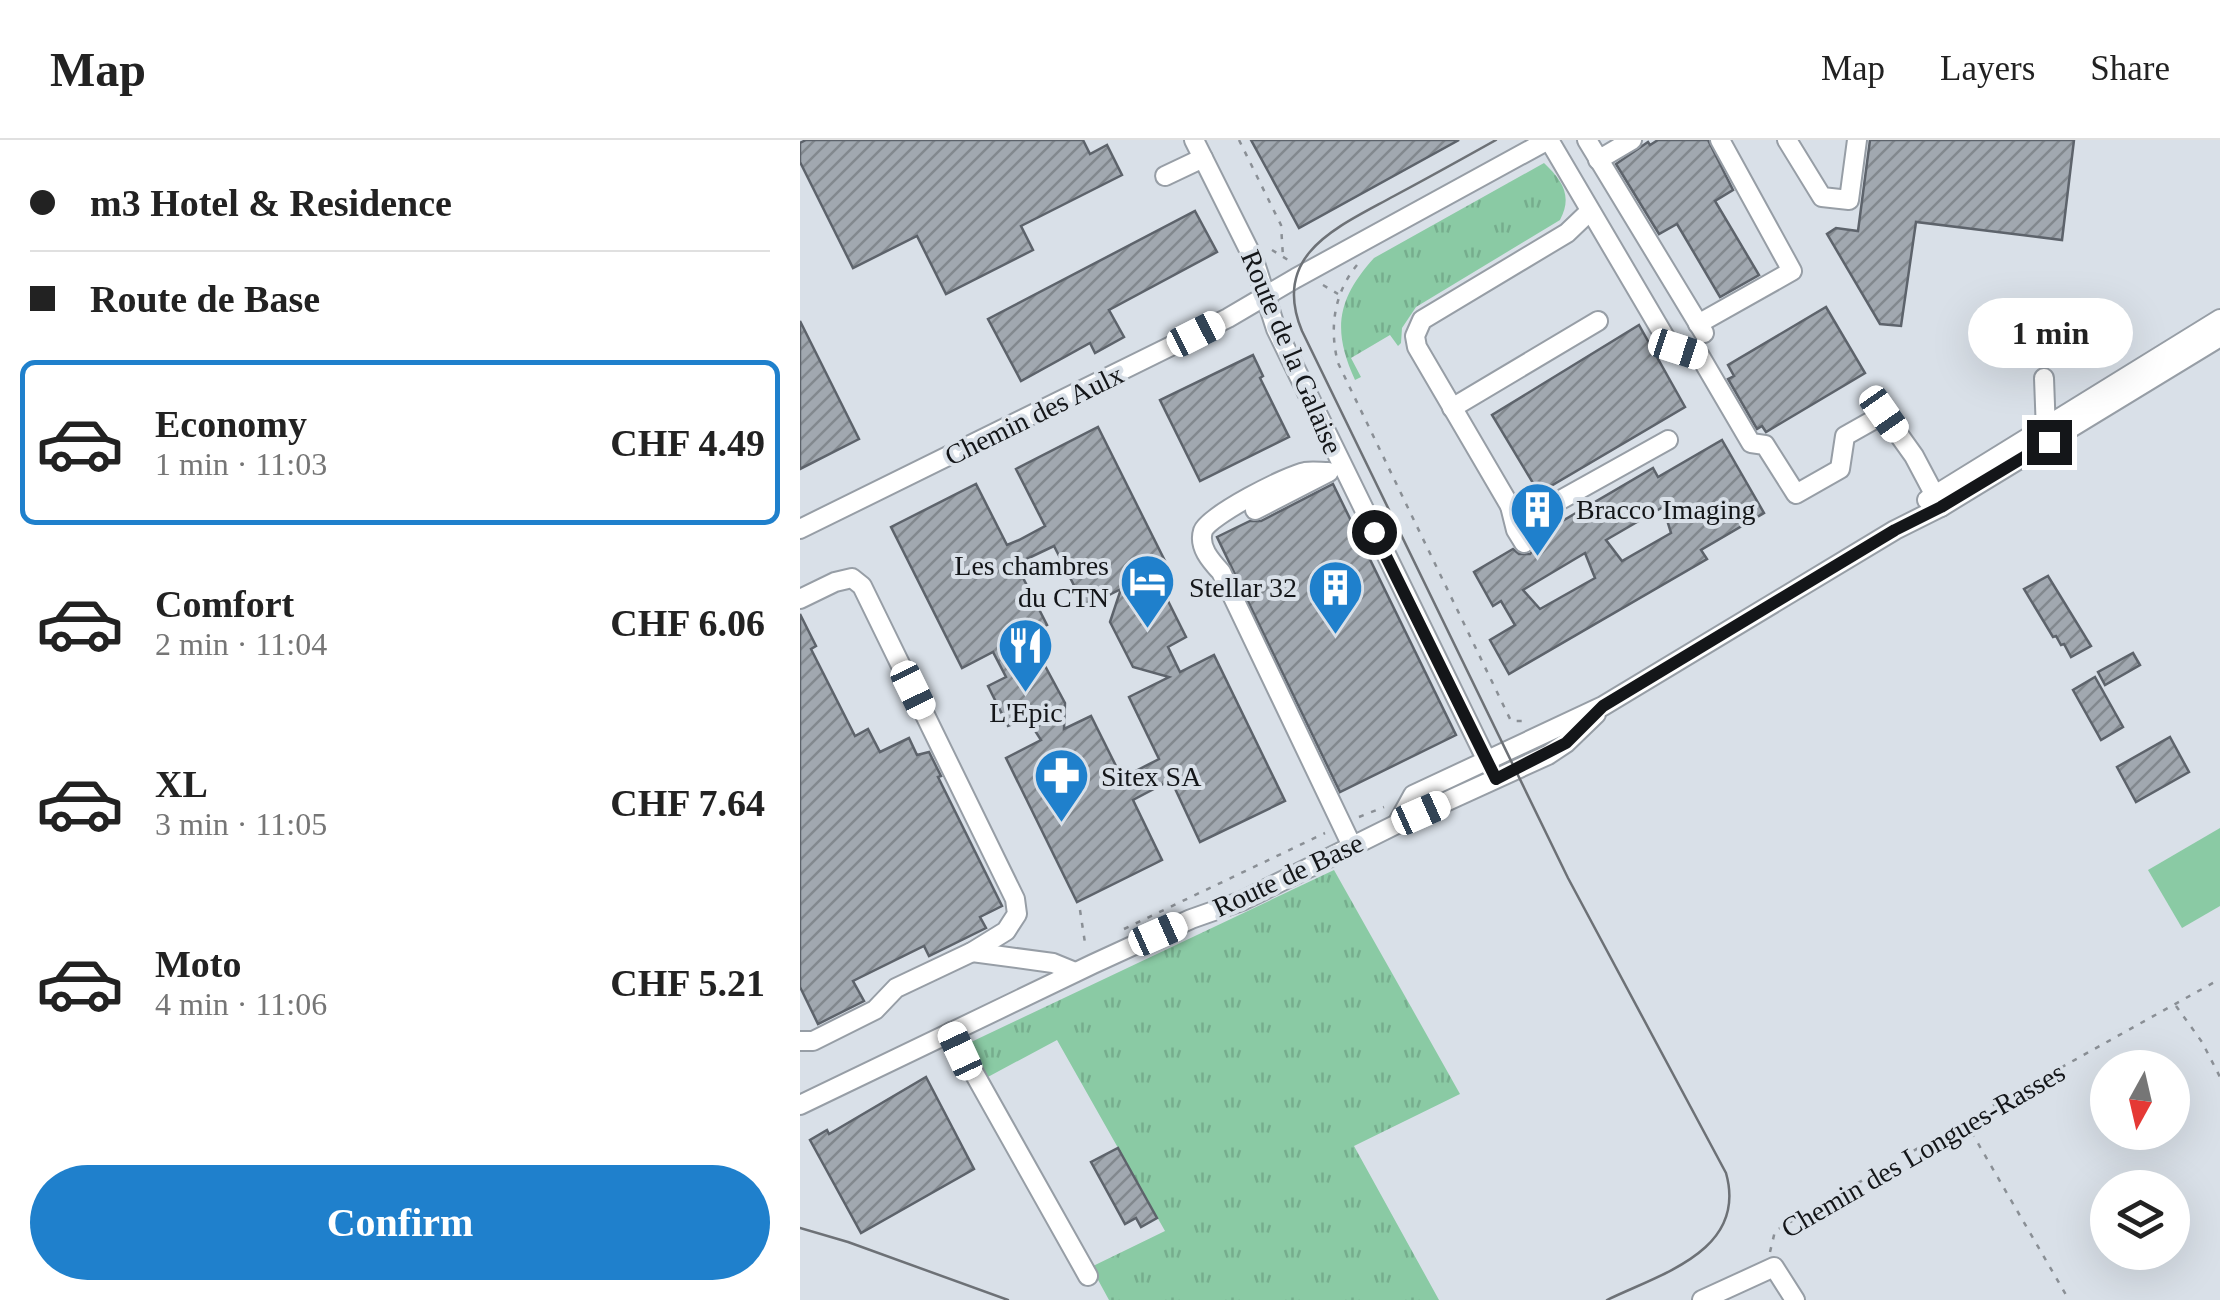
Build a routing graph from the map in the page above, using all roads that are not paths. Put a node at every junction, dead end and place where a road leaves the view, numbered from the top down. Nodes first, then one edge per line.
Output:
1 (1548, 140) edge
2 (1587, 140) edge
3 (1632, 140) edge
4 (1720, 140) edge
5 (1787, 140) edge
6 (1857, 140) edge
7 (1198, 145) edge
8 (1598, 160) junction
9 (1165, 176) dead end
10 (1590, 211) junction
11 (1265, 296) junction
12 (2220, 319) edge
13 (1598, 321) dead end
14 (2220, 337) edge
15 (2044, 378) dead end
16 (1452, 408) junction
17 (2047, 434) junction
18 (1668, 440) dead end
19 (1335, 469) junction
20 (1938, 500) junction
21 (1510, 506) junction
22 (1255, 510) dead end
23 (800, 529) edge
24 (1524, 542) dead end
25 (800, 599) edge
26 (1603, 706) junction
27 (1486, 760) junction
28 (1496, 779) junction
29 (1396, 824) junction
30 (1352, 846) junction
31 (972, 952) junction
32 (1076, 972) junction
33 (951, 1032) junction
34 (800, 1041) edge
35 (800, 1105) edge
36 (1088, 1276) dead end
37 (1702, 1300) edge
38 (1795, 1300) edge

1 - 10 street
1 - 11 street, Chemin des Aulx
2 - 8 street
3 - 8 street
4 - 8 street
5 - 6 street
7 - 9 street
7 - 11 street, Route de la Galaise
10 - 16 street
10 - 20 street
11 - 19 street, Route de la Galaise
11 - 23 street, Chemin des Aulx
12 - 17 street, Route de Base
13 - 16 street
14 - 17 street, Route de Base
15 - 17 street
16 - 21 street
17 - 20 street, Route de Base
18 - 21 street
19 - 22 street
19 - 27 street, Route de la Galaise
19 - 30 street
20 - 26 street, Route de Base
21 - 24 street
25 - 31 street
26 - 27 street, Route de Base
26 - 28 street, Route de Base
27 - 28 street, Route de la Galaise
27 - 29 street, Route de Base
28 - 29 street, Route de Base
29 - 30 street, Route de Base
30 - 32 street, Route de Base
31 - 32 street
31 - 34 street
32 - 33 street, Route de Base
33 - 35 street, Route de Base
33 - 36 street
37 - 38 street, Chemin des Longues-Rasses

